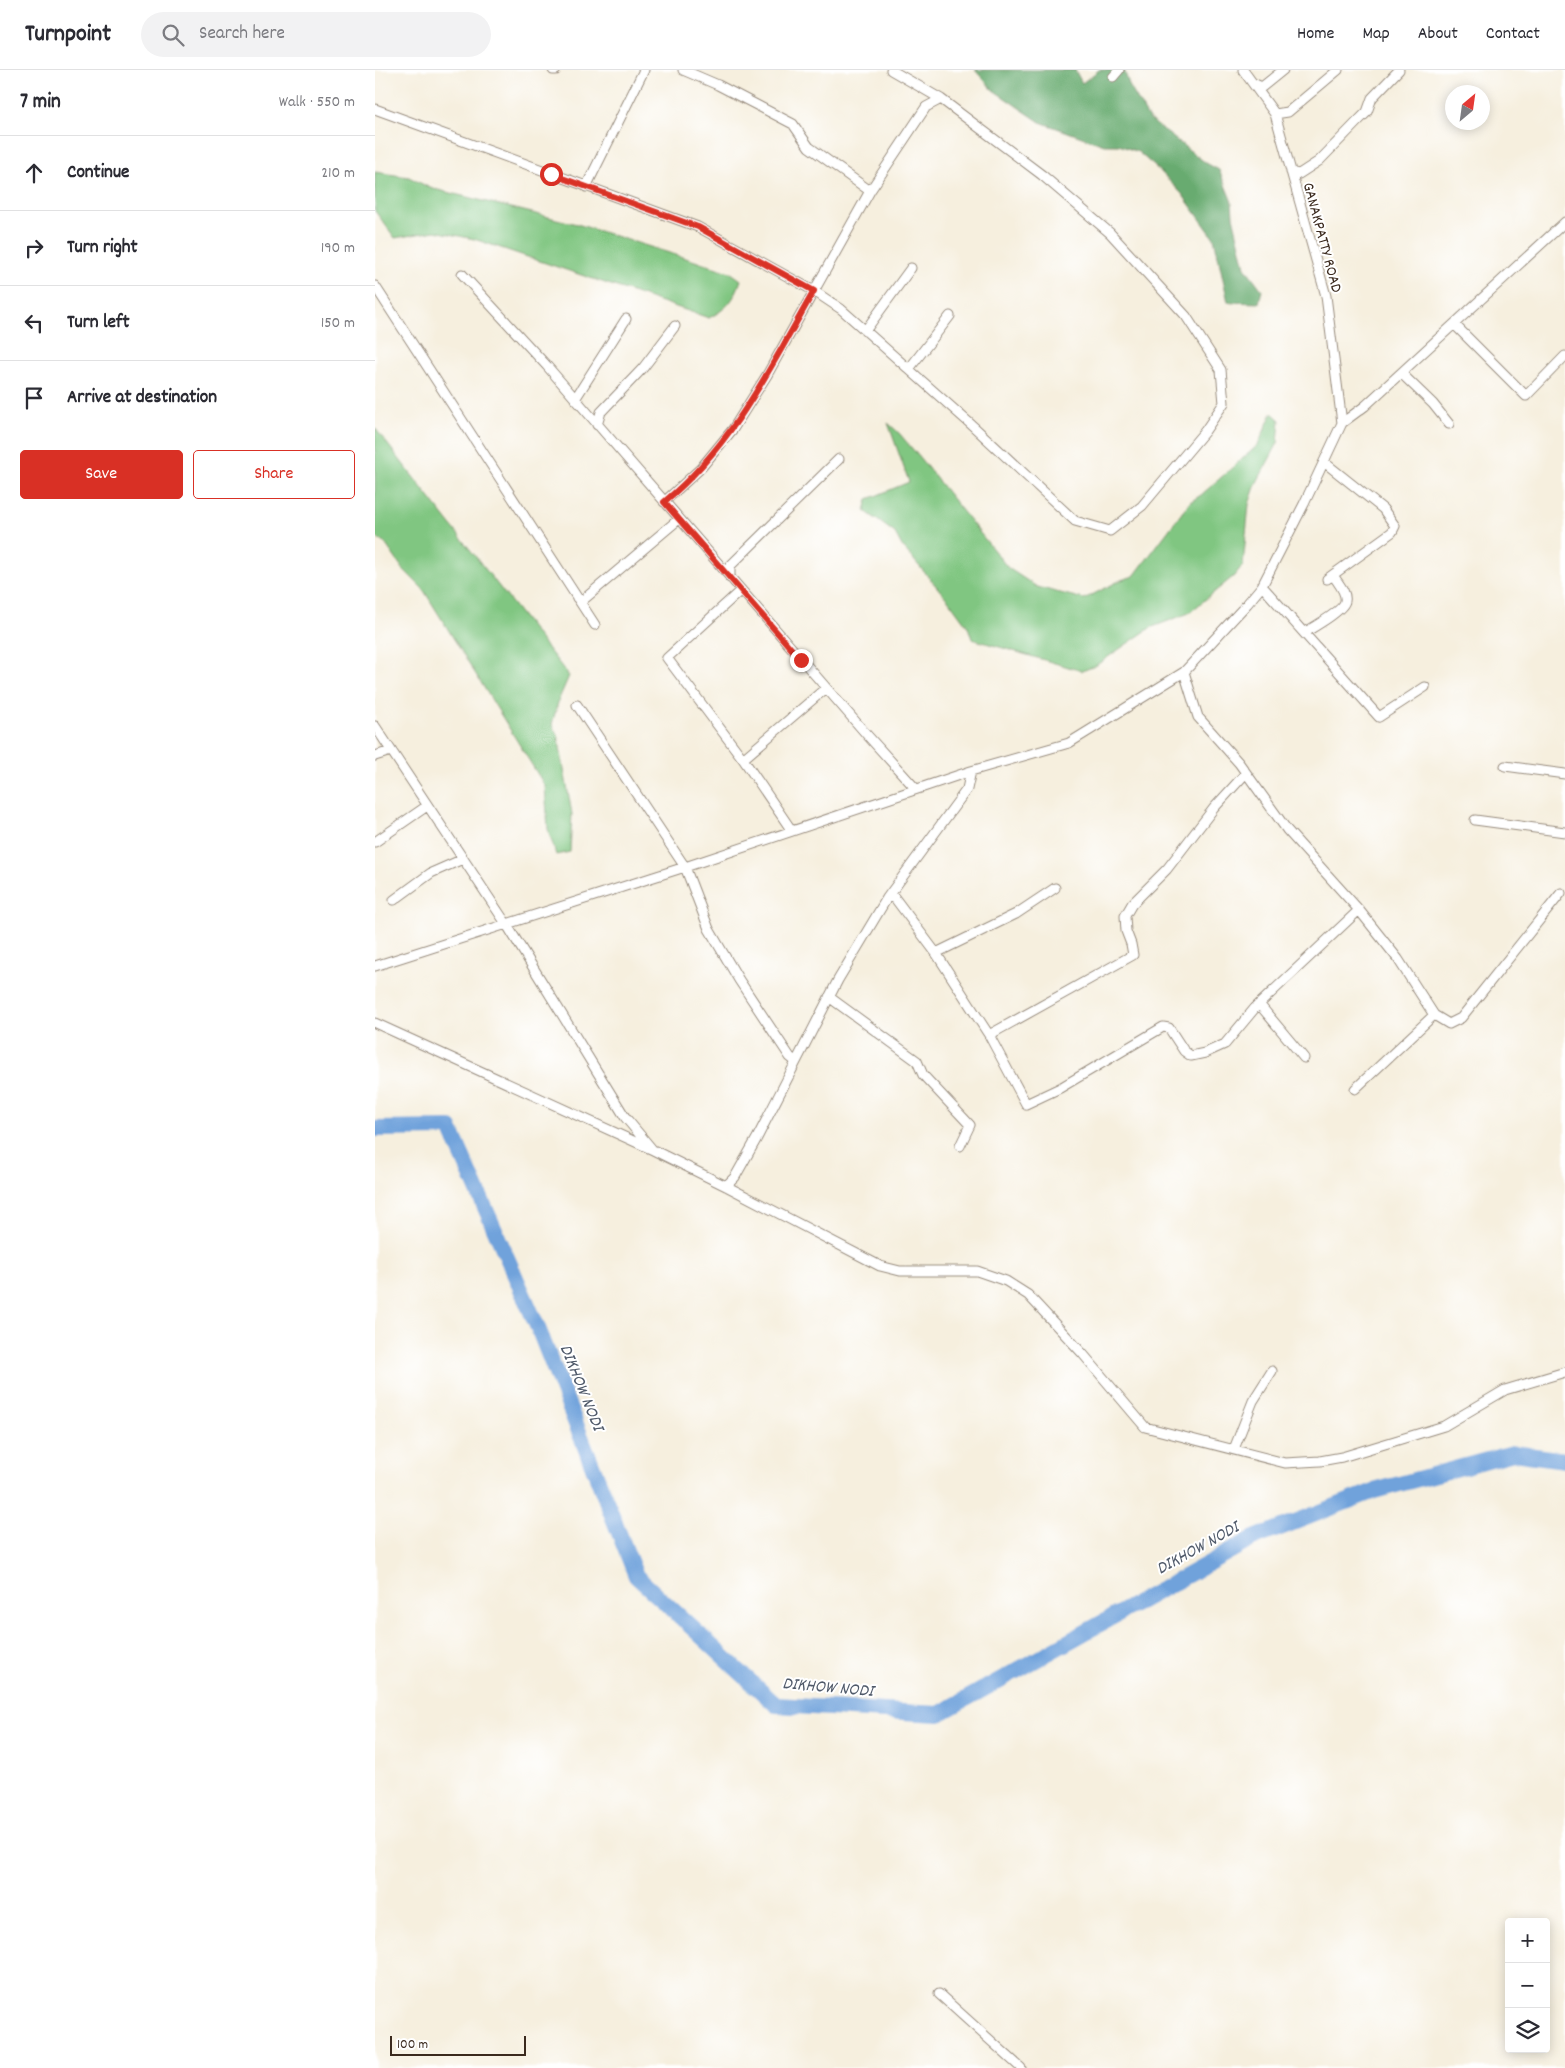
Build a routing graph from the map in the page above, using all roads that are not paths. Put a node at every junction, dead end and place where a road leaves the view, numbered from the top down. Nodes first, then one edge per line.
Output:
1 (644, 70) edge
2 (683, 70) edge
3 (891, 70) edge
4 (1243, 70) edge
5 (1283, 70) edge
6 (1338, 70) edge
7 (1399, 70) edge
8 (1253, 83) junction
9 (941, 99) junction
10 (375, 109) edge
11 (1275, 114) junction
12 (1291, 172) junction
13 (587, 187) junction
14 (870, 191) junction
15 (1565, 222) edge
16 (911, 268) dead end
17 (462, 274) dead end
18 (375, 286) edge
19 (814, 291) junction
20 (950, 316) dead end
21 (626, 318) dead end
22 (1455, 325) junction
23 (675, 326) dead end
24 (865, 331) junction
25 (1565, 356) edge
26 (909, 369) junction
27 (1401, 373) junction
28 (575, 399) junction
29 (1342, 423) junction
30 (1449, 424) dead end
31 (597, 425) junction
32 (839, 459) dead end
33 (1324, 462) junction
34 (664, 502) junction
35 (679, 519) junction
36 (730, 578) junction
37 (1262, 586) junction
38 (741, 590) junction
39 (577, 598) junction
40 (595, 626) dead end
41 (1304, 633) junction
42 (1184, 672) junction
43 (1425, 687) dead end
44 (826, 688) junction
45 (577, 705) dead end
46 (375, 726) edge
47 (391, 750) junction
48 (375, 756) edge
49 (743, 759) junction
50 (1505, 766) dead end
51 (971, 771) junction
52 (1246, 773) junction
53 (1565, 774) edge
54 (917, 789) junction
55 (427, 806) junction
56 (1475, 820) dead end
57 (792, 831) junction
58 (1565, 832) edge
59 (375, 842) edge
60 (463, 859) junction
61 (685, 867) junction
62 (1055, 888) dead end
63 (1561, 893) dead end
64 (887, 898) junction
65 (394, 900) dead end
66 (1359, 910) junction
67 (507, 925) junction
68 (936, 953) junction
69 (375, 966) edge
70 (829, 997) junction
71 (1259, 1004) junction
72 (1434, 1015) junction
73 (375, 1024) edge
74 (989, 1035) junction
75 (1304, 1058) dead end
76 (795, 1061) junction
77 (1355, 1089) dead end
78 (960, 1146) dead end
79 (653, 1150) junction
80 (726, 1186) junction
81 (1272, 1371) dead end
82 (1565, 1372) edge
83 (1234, 1449) junction
84 (939, 1994) dead end
85 (1021, 2068) edge

1 - 13 street
2 - 14 street
3 - 9 street
4 - 8 street, GANAKPATTY ROAD
5 - 8 street
6 - 11 street
7 - 12 street
8 - 11 street, GANAKPATTY ROAD
9 - 14 street
9 - 26 street
10 - 13 street
11 - 12 street, GANAKPATTY ROAD
12 - 29 street, GANAKPATTY ROAD
13 - 19 street
14 - 19 street
15 - 22 street
16 - 24 street
17 - 28 street
18 - 39 street
19 - 24 street
19 - 34 street
20 - 26 street
21 - 28 street
22 - 25 street
22 - 27 street
23 - 31 street
24 - 26 street
27 - 29 street
27 - 30 street
28 - 31 street
29 - 33 street
31 - 34 street
32 - 36 street
33 - 37 street
33 - 41 street
34 - 35 street
35 - 36 street
35 - 39 street
36 - 38 street
37 - 41 street
37 - 42 street
38 - 44 street
38 - 49 street
39 - 40 street
41 - 43 street
42 - 51 street
42 - 52 street
44 - 49 street
44 - 54 street
45 - 61 street
46 - 47 street
47 - 48 street
47 - 55 street
49 - 57 street
50 - 53 street
51 - 54 street
51 - 64 street
52 - 66 street
52 - 74 street
54 - 57 street
55 - 59 street
55 - 60 street
56 - 58 street
57 - 61 street
60 - 65 street
60 - 67 street
61 - 67 street
61 - 76 street
62 - 68 street
63 - 72 street
64 - 68 street
64 - 70 street
66 - 71 street
66 - 72 street
67 - 69 street
67 - 79 street
68 - 74 street
70 - 76 street
70 - 78 street
71 - 74 street
71 - 75 street
72 - 77 street
73 - 79 street
76 - 80 street
79 - 80 street
80 - 83 street
81 - 83 street
82 - 83 street
84 - 85 street

